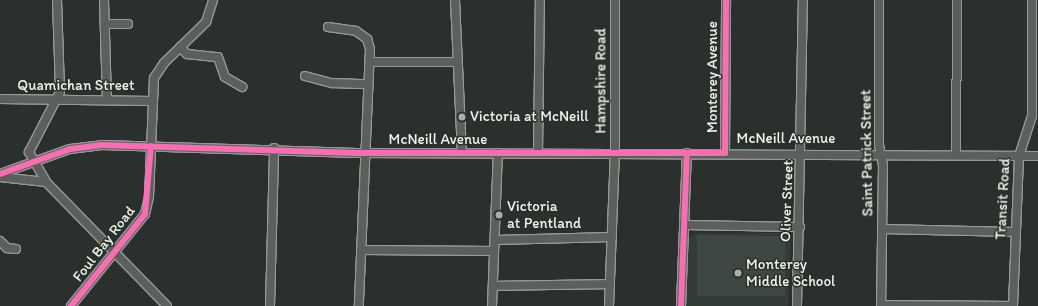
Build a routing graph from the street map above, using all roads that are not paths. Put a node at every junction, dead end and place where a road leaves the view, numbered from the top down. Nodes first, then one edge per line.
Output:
1 (57, 0) edge
2 (104, 0) edge
3 (213, 0) edge
4 (455, 0) edge
5 (540, 0) edge
6 (615, 0) edge
7 (726, 0) edge
8 (803, 0) edge
9 (880, 0) edge
10 (957, 0) edge
11 (1032, 0) edge
12 (105, 24) junction
13 (128, 24) dead end
14 (328, 27) dead end
15 (180, 47) junction
16 (370, 62) junction
17 (457, 62) junction
18 (305, 76) dead end
19 (367, 84) junction
20 (242, 87) dead end
21 (0, 99) edge
22 (54, 100) junction
23 (107, 100) junction
24 (152, 101) junction
25 (1035, 116) edge
26 (151, 146) junction
27 (274, 148) junction
28 (462, 152) junction
29 (367, 153) junction
30 (498, 153) junction
31 (538, 153) junction
32 (615, 153) junction
33 (687, 153) junction
34 (725, 153) junction
35 (880, 153) junction
36 (802, 154) junction
37 (956, 154) junction
38 (1019, 156) junction
39 (1038, 156) edge
40 (35, 162) junction
41 (0, 176) edge
42 (46, 182) junction
43 (684, 225) junction
44 (800, 227) junction
45 (882, 229) junction
46 (1015, 232) junction
47 (612, 237) junction
48 (495, 240) junction
49 (0, 241) edge
50 (16, 249) dead end
51 (361, 250) junction
52 (494, 250) junction
53 (116, 252) junction
54 (610, 284) junction
55 (493, 286) junction
56 (71, 306) edge
57 (167, 306) edge
58 (270, 306) edge
59 (359, 306) edge
60 (492, 306) edge
61 (609, 306) edge
62 (681, 306) edge
63 (797, 306) edge
64 (881, 306) edge
65 (1012, 306) edge

1 - 22 street
2 - 12 street
3 - 15 street, Foul Bay Road
4 - 17 street
5 - 31 street
6 - 32 street, Hampshire Road
7 - 34 street, Monterey Avenue
8 - 36 street, Oliver Street
9 - 35 street, Saint Patrick Street
10 - 37 street
11 - 25 street, Transit Road
12 - 13 street
12 - 23 street
14 - 16 street
15 - 20 street
15 - 24 street, Foul Bay Road
16 - 17 street
16 - 19 street
17 - 28 street
18 - 19 street
19 - 29 street
21 - 22 street, Quamichan Street
22 - 23 street, Quamichan Street
22 - 40 street
23 - 24 street, Quamichan Street
24 - 26 street, Foul Bay Road
25 - 38 street, Transit Road
26 - 27 street, McNeill Avenue
26 - 40 street, McNeill Avenue
26 - 53 street, Foul Bay Road
27 - 29 street, McNeill Avenue
27 - 58 street
28 - 29 street, McNeill Avenue
28 - 30 street, McNeill Avenue
29 - 51 street
30 - 31 street, McNeill Avenue
30 - 48 street
31 - 32 street, McNeill Avenue
32 - 33 street, McNeill Avenue
32 - 47 street, Hampshire Road
33 - 34 street, McNeill Avenue
33 - 43 street
34 - 36 street, McNeill Avenue
35 - 36 street, McNeill Avenue
35 - 37 street, McNeill Avenue
35 - 45 street, Saint Patrick Street
36 - 44 street, Oliver Street
37 - 38 street, McNeill Avenue
38 - 39 street, McNeill Avenue
38 - 46 street, Transit Road
40 - 41 street, McNeill Avenue
40 - 42 street
41 - 42 street
42 - 53 street
43 - 44 street
43 - 62 street
44 - 63 street, Oliver Street
45 - 46 street
45 - 64 street, Saint Patrick Street
46 - 65 street, Transit Road
47 - 48 street
47 - 54 street, Hampshire Road
48 - 52 street
49 - 50 street
51 - 52 street
51 - 59 street
52 - 55 street
53 - 56 street, Foul Bay Road
53 - 57 street
54 - 55 street
54 - 61 street, Hampshire Road
55 - 60 street
64 - 65 street

